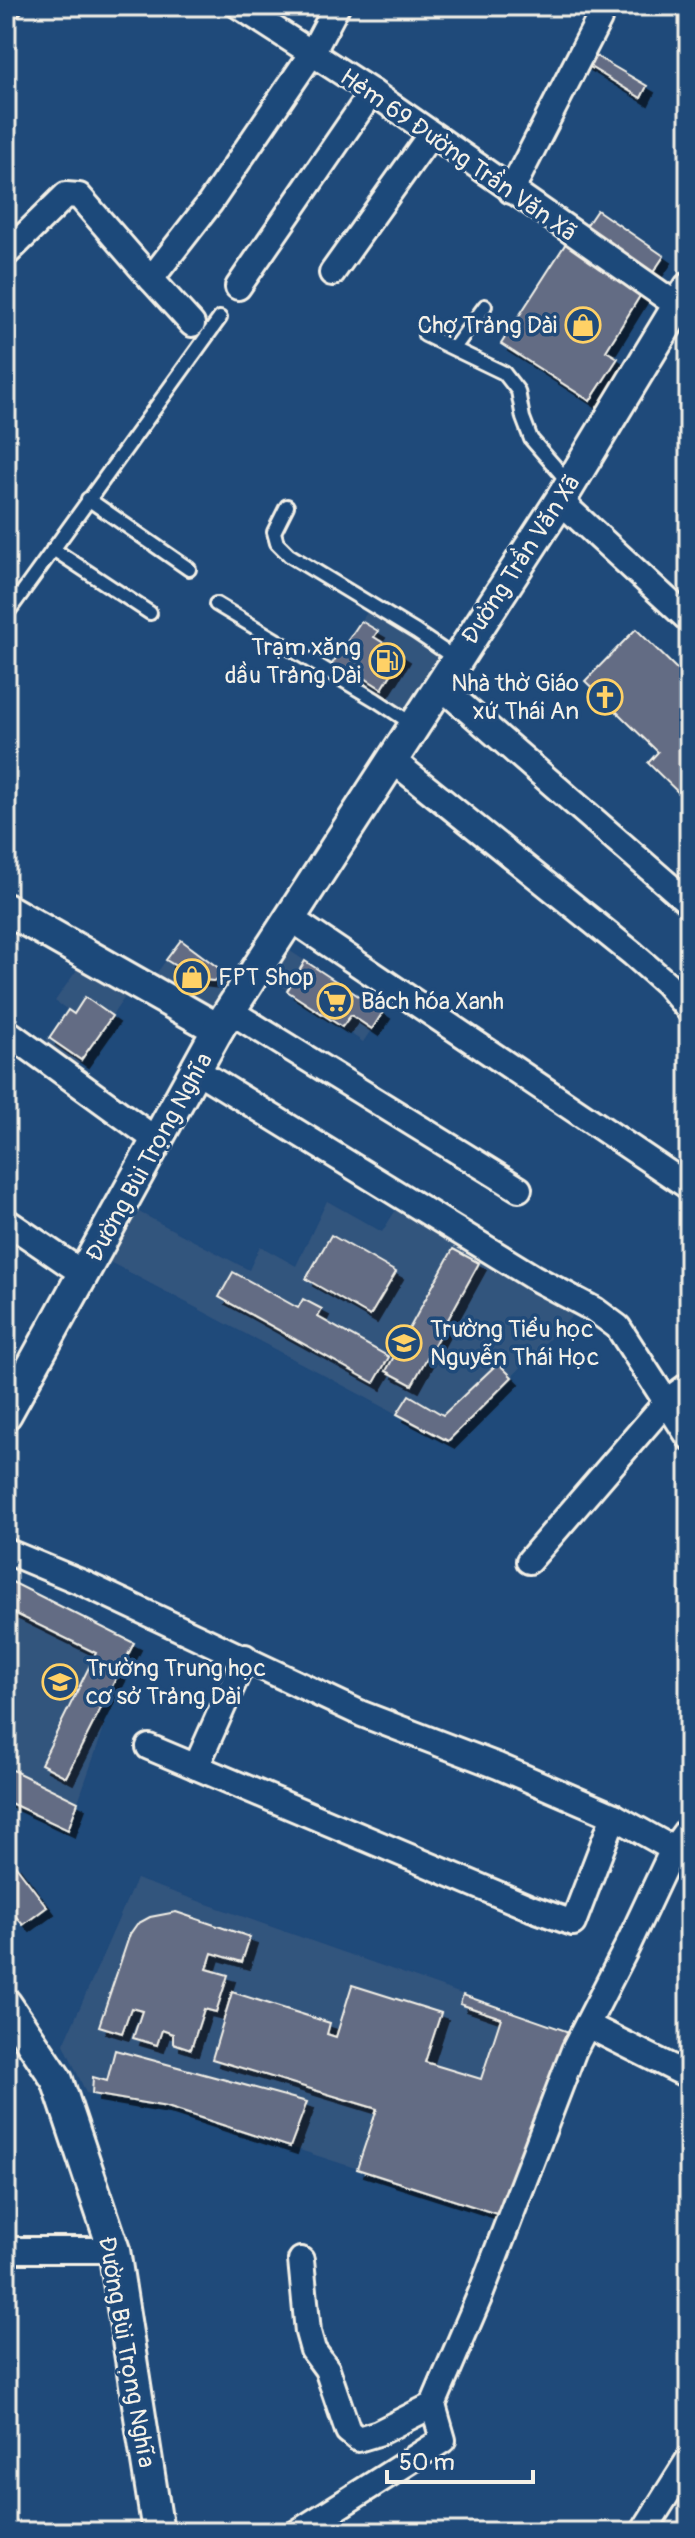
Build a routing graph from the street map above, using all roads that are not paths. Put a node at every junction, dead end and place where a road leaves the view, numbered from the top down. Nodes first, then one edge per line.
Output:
1 (239, 6) edge
2 (337, 6) edge
3 (599, 19) dead end
4 (312, 53) junction
5 (372, 92) junction
6 (431, 134) junction
7 (511, 191) junction
8 (6, 254) edge
9 (332, 273) dead end
10 (151, 279) junction
11 (238, 287) dead end
12 (683, 297) edge
13 (485, 306) dead end
14 (220, 318) dead end
15 (192, 324) dead end
16 (425, 335) dead end
17 (454, 348) junction
18 (565, 492) junction
19 (88, 499) junction
20 (287, 506) dead end
21 (53, 549) junction
22 (189, 569) dead end
23 (216, 604) dead end
24 (150, 613) dead end
25 (6, 615) edge
26 (689, 620) edge
27 (456, 659) junction
28 (439, 685) junction
29 (414, 725) junction
30 (391, 759) junction
31 (689, 903) edge
32 (6, 909) edge
33 (290, 918) junction
34 (689, 1010) edge
35 (224, 1020) junction
36 (6, 1031) edge
37 (196, 1070) junction
38 (156, 1140) junction
39 (689, 1187) edge
40 (519, 1189) dead end
41 (6, 1221) edge
42 (85, 1275) junction
43 (689, 1385) edge
44 (667, 1401) junction
45 (6, 1414) edge
46 (689, 1437) edge
47 (6, 1551) edge
48 (529, 1561) dead end
49 (245, 1657) junction
50 (149, 1747) dead end
51 (196, 1767) junction
52 (614, 1816) junction
53 (689, 1827) edge
54 (681, 1856) edge
55 (6, 2004) edge
56 (587, 2025) junction
57 (689, 2076) edge
58 (6, 2250) edge
59 (114, 2250) junction
60 (301, 2260) dead end
61 (433, 2405) junction
62 (689, 2459) edge
63 (158, 2532) edge
64 (298, 2532) edge
65 (643, 2532) edge

1 - 4 street, Hẻm 69 Đường Trần Văn Xã
2 - 4 street
3 - 7 street
4 - 5 street, Hẻm 69 Đường Trần Văn Xã
4 - 10 street
5 - 6 street, Hẻm 69 Đường Trần Văn Xã
5 - 11 street
6 - 7 street, Hẻm 69 Đường Trần Văn Xã
6 - 9 street
7 - 12 street, Hẻm 69 Đường Trần Văn Xã
8 - 10 street
10 - 15 street
12 - 18 street, Đường Trần Văn Xã
13 - 17 lane
14 - 19 lane
16 - 17 lane
17 - 18 lane
18 - 26 street
18 - 27 street, Đường Trần Văn Xã
19 - 21 lane
19 - 22 lane
20 - 27 lane
21 - 24 lane
21 - 25 lane
23 - 29 lane
27 - 28 street, Đường Trần Văn Xã
28 - 29 street, Đường Trần Văn Xã
28 - 31 street
29 - 30 street, Đường Trần Văn Xã
30 - 33 street, Đường Trần Văn Xã
30 - 34 street
32 - 35 street, Đường Bùi Trọng Nghĩa
33 - 35 street, Đường Trần Văn Xã
33 - 39 street
35 - 37 street, Đường Bùi Trọng Nghĩa
35 - 40 street
36 - 38 street
37 - 38 street, Đường Bùi Trọng Nghĩa
37 - 44 street
38 - 42 street, Đường Bùi Trọng Nghĩa
41 - 42 street
42 - 45 street, Đường Bùi Trọng Nghĩa
43 - 44 street
44 - 46 street
44 - 48 street
47 - 49 street
49 - 51 street
49 - 52 street
50 - 51 street
51 - 52 street
52 - 54 street
53 - 54 street
54 - 56 street
55 - 59 street, Đường Bùi Trọng Nghĩa
56 - 57 street
56 - 61 street
58 - 59 street
59 - 63 street, Đường Bùi Trọng Nghĩa
60 - 61 street
61 - 64 street
62 - 65 street

